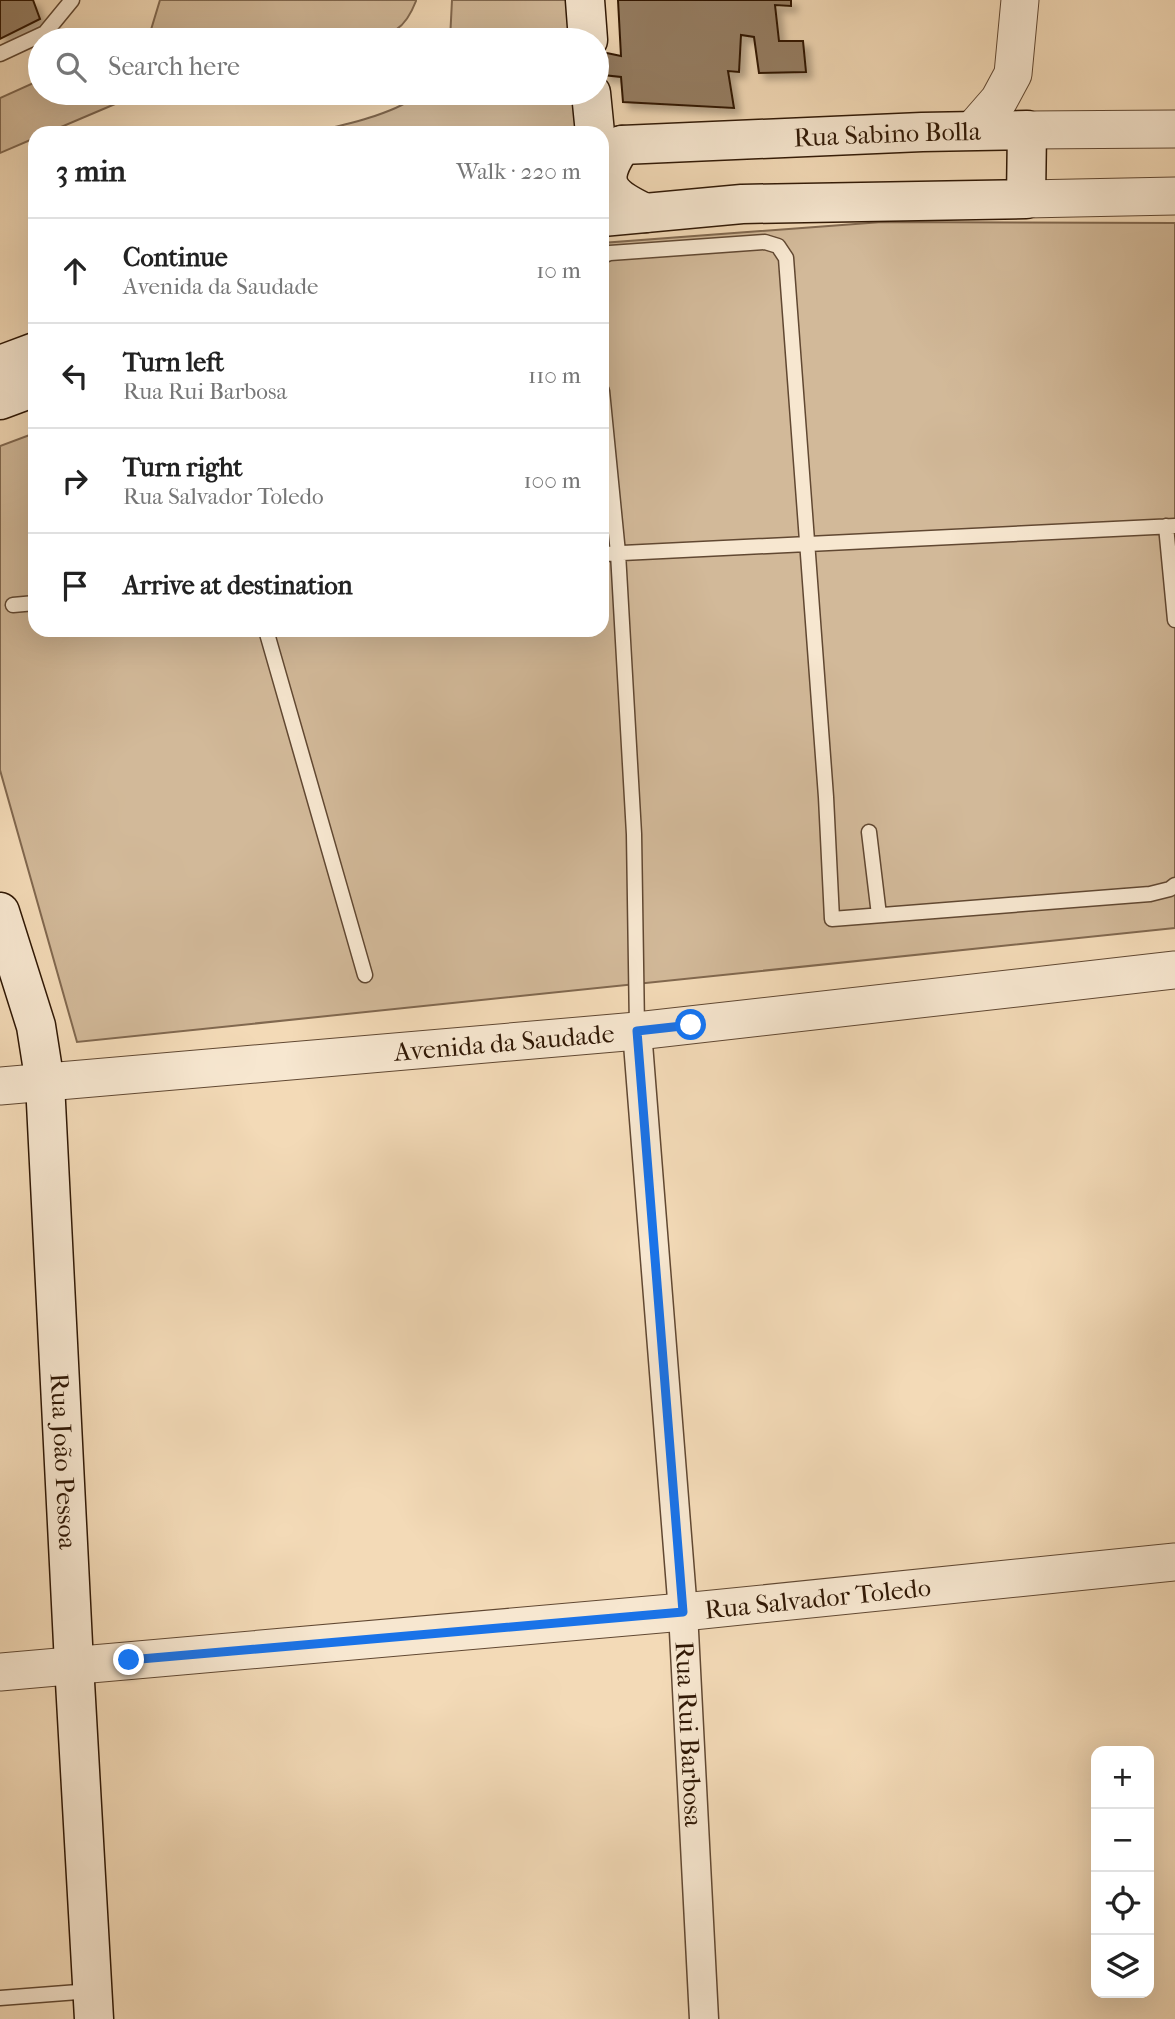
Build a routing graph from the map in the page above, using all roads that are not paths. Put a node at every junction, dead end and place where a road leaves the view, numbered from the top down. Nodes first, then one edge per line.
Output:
1 (72, 0) edge
2 (585, 0) edge
3 (1020, 0) edge
4 (49, 28) edge
5 (587, 28) edge
6 (28, 41) edge
7 (0, 54) edge
8 (595, 105) edge
9 (601, 126) edge
10 (1175, 129) edge
11 (1027, 130) junction
12 (972, 131) junction
13 (609, 144) edge
14 (609, 183) edge
15 (1175, 197) edge
16 (1026, 199) junction
17 (645, 213) junction
18 (609, 216) edge
19 (609, 253) edge
20 (28, 355) edge
21 (0, 365) edge
22 (28, 390) edge
23 (0, 400) edge
24 (609, 462) edge
25 (1170, 526) edge
26 (807, 544) junction
27 (618, 553) junction
28 (609, 554) edge
29 (28, 604) edge
30 (13, 605) dead end
31 (1175, 620) edge
32 (268, 637) edge
33 (869, 832) dead end
34 (1175, 885) edge
35 (0, 912) edge
36 (878, 915) junction
37 (1175, 970) edge
38 (365, 975) dead end
39 (637, 1031) junction
40 (45, 1083) junction
41 (0, 1086) edge
42 (1175, 1562) edge
43 (683, 1612) junction
44 (74, 1664) junction
45 (0, 1672) edge
46 (0, 1998) edge
47 (93, 2005) edge
48 (704, 2019) edge

1 - 4 lane
2 - 5 main road
3 - 12 street
6 - 7 lane
8 - 9 main road
10 - 11 street, Rua Sabino Bolla
11 - 12 main road, Rua Sabino Bolla
11 - 16 main road
12 - 13 main road, Rua Sabino Bolla
14 - 17 main road
15 - 16 street
16 - 17 main road
17 - 18 main road
19 - 26 lane
20 - 21 main road
22 - 23 main road
24 - 27 lane
25 - 26 lane
25 - 31 lane
26 - 27 lane
26 - 36 lane
27 - 28 lane
27 - 39 lane
29 - 30 lane
32 - 38 lane
33 - 36 lane
34 - 36 lane
35 - 40 main road, Rua João Pessoa
37 - 39 street, Avenida da Saudade
39 - 40 street, Avenida da Saudade
39 - 43 street, Rua Rui Barbosa
40 - 41 street, Avenida da Saudade
40 - 44 main road, Rua João Pessoa
42 - 43 street, Rua Salvador Toledo
43 - 44 street, Rua Salvador Toledo
43 - 48 street, Rua Rui Barbosa
44 - 45 street, Rua Salvador Toledo
44 - 47 main road, Rua João Pessoa
46 - 47 lane

